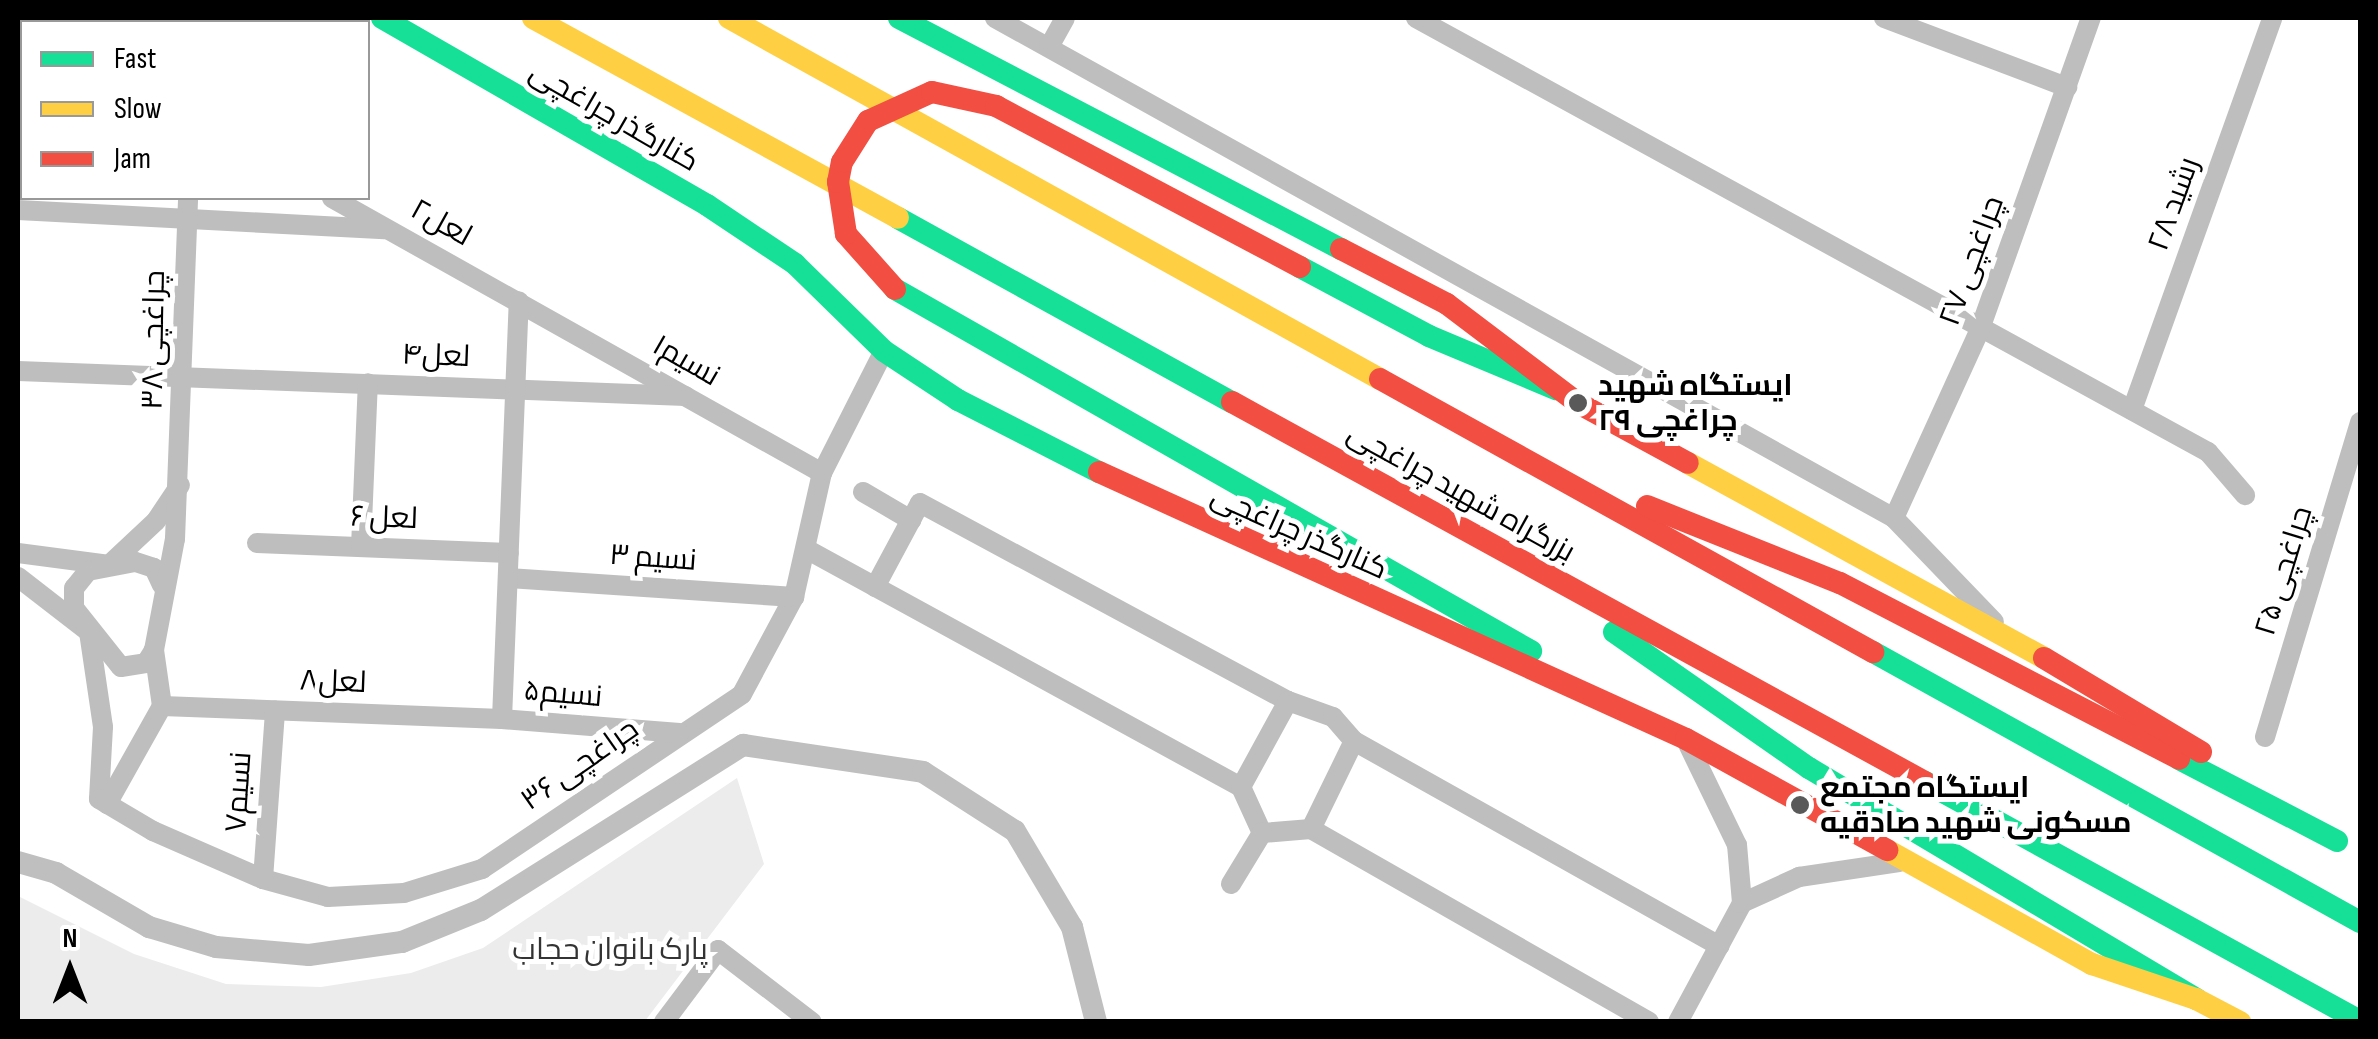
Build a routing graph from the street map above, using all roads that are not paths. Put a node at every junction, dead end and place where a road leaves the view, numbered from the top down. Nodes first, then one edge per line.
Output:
1 (382, 18) edge
2 (533, 18) edge
3 (730, 18) edge
4 (899, 18) edge
5 (995, 18) edge
6 (1065, 18) edge
7 (1416, 18) edge
8 (1884, 18) edge
9 (2091, 18) edge
10 (2272, 18) edge
11 (1049, 47) junction
12 (2067, 88) junction
13 (188, 200) edge
14 (336, 200) edge
15 (18, 210) edge
16 (187, 221) junction
17 (390, 229) junction
18 (520, 301) junction
19 (1980, 329) junction
20 (884, 351) junction
21 (18, 371) edge
22 (184, 375) junction
23 (368, 383) junction
24 (516, 389) junction
25 (1556, 390) junction
26 (686, 396) junction
27 (2132, 410) junction
28 (2360, 422) edge
29 (1546, 472) junction
30 (822, 473) junction
31 (181, 484) junction
32 (863, 492) dead end
33 (2246, 495) dead end
34 (1894, 518) junction
35 (911, 520) junction
36 (257, 543) dead end
37 (361, 548) junction
38 (808, 550) junction
39 (18, 553) edge
40 (509, 554) junction
41 (109, 565) junction
42 (1534, 568) junction
43 (18, 578) edge
44 (508, 578) junction
45 (162, 585) junction
46 (875, 586) junction
47 (794, 597) junction
48 (89, 632) junction
49 (2010, 638) junction
50 (154, 650) junction
51 (1288, 701) junction
52 (162, 706) junction
53 (274, 710) junction
54 (502, 719) junction
55 (679, 733) junction
56 (2264, 737) dead end
57 (1686, 738) junction
58 (1354, 742) junction
59 (1242, 786) junction
60 (103, 802) junction
61 (1310, 829) junction
62 (1262, 834) junction
63 (2337, 840) junction
64 (2360, 852) edge
65 (1899, 862) junction
66 (262, 879) junction
67 (1231, 884) dead end
68 (1742, 903) junction
69 (2360, 922) edge
70 (1718, 946) junction
71 (2196, 998) junction
72 (664, 1022) edge
73 (812, 1022) edge
74 (1649, 1022) edge
75 (1678, 1022) edge
76 (2240, 1022) edge
77 (2360, 1022) edge

1 - 20 main road, کنارگذر چراغچی
2 - 42 main road, بزرگراه شهید چراغچی
3 - 29 main road, بزرگراه شهید چراغچی
4 - 25 main road
5 - 11 street
6 - 11 street
7 - 19 street
8 - 12 street
9 - 12 street, چراغچی ۲۷
10 - 27 street, رشید ۲۸
11 - 34 street
12 - 19 street, چراغچی ۲۷
13 - 16 street, چراغچی ۳۸
14 - 17 street, لعل۲
15 - 16 street
16 - 17 street
16 - 22 street, چراغچی ۳۸
17 - 18 street, لعل۲
18 - 24 street
18 - 26 street, نسیم۱
19 - 27 street
19 - 34 street, چراغچی ۲۷
20 - 30 street, چراغچی ۳۶
20 - 57 main road, کنارگذر چراغچی
21 - 22 street, لعل۴
22 - 23 street, لعل۴
22 - 31 street, چراغچی ۳۸
23 - 24 street, لعل۴
23 - 37 street
24 - 26 street, لعل۴
24 - 40 street
25 - 49 main road
25 - 57 main road
26 - 30 street, نسیم۱
27 - 33 street
28 - 56 street, چراغچی ۲۵
29 - 63 main road
29 - 69 main road, بزرگراه شهید چراغچی
30 - 38 street, چراغچی ۳۶
31 - 41 street
31 - 45 street, چراغچی ۳۸
32 - 35 street
34 - 49 street
35 - 46 street
35 - 51 street
36 - 37 street, لعل ۶
37 - 40 street, لعل ۶
38 - 46 street
38 - 47 street, چراغچی ۳۶
39 - 41 street
40 - 44 street
41 - 45 street
41 - 48 street
42 - 71 main road
42 - 77 main road, بزرگراه شهید چراغچی
43 - 48 street
44 - 47 street, نسیم ۳
44 - 54 street
45 - 50 street
46 - 59 street
47 - 55 street, چراغچی ۳۶
48 - 50 street
48 - 60 street
49 - 63 main road
50 - 52 street
51 - 58 street
51 - 59 street
52 - 53 street, لعل۸
52 - 60 street
53 - 54 street, لعل۸
53 - 66 street, نسیم۷
54 - 55 street, نسیم۵
55 - 66 street, چراغچی ۳۶
57 - 65 main road, کنارگذر چراغچی
57 - 68 street
58 - 61 street
58 - 70 street
59 - 62 street
60 - 66 street, چراغچی ۳۶
61 - 62 street
61 - 74 street
62 - 67 street
63 - 64 main road
65 - 68 street
65 - 71 main road, کنارگذر چراغچی
68 - 70 street
70 - 75 street
71 - 76 main road, کنارگذر چراغچی
72 - 73 street

